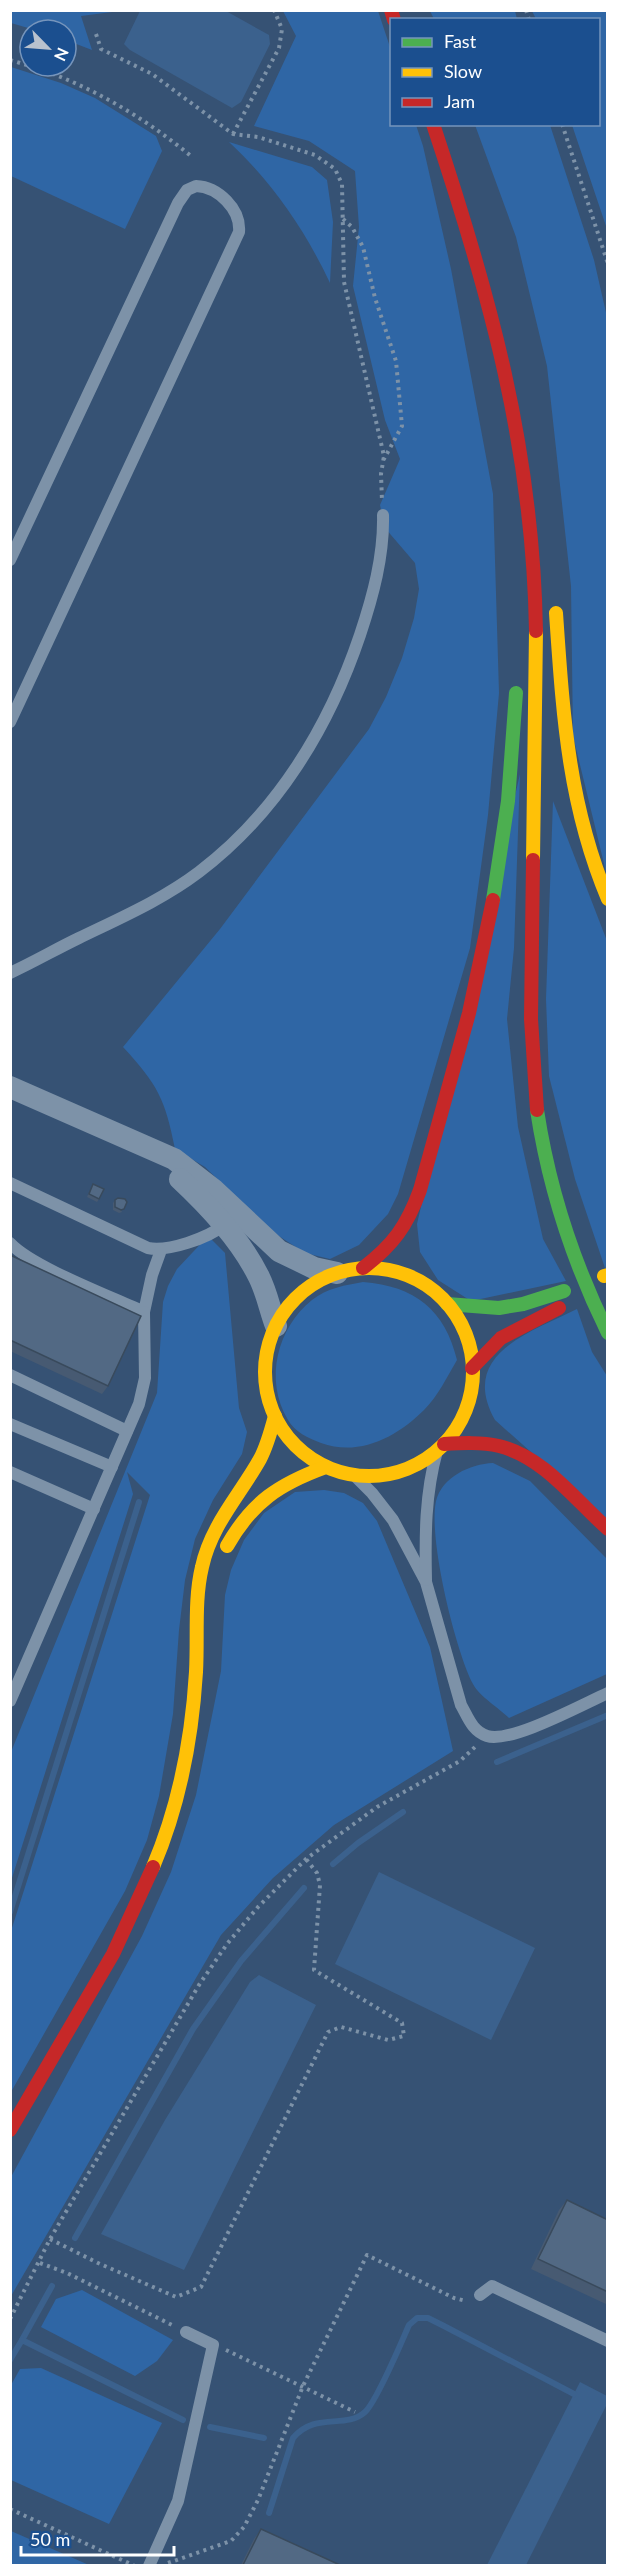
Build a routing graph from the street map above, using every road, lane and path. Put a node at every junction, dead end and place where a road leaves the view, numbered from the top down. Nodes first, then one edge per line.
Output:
1 (274, 10) edge
2 (96, 34) dead end
3 (66, 78) edge
4 (435, 126) edge
5 (563, 126) edge
6 (233, 134) junction
7 (191, 156) dead end
8 (342, 219) junction
9 (608, 264) edge
10 (493, 320) junction
11 (518, 428) junction
12 (502, 435) dead end
13 (382, 463) junction
14 (383, 515) joint
15 (545, 544) dead end
16 (10, 560) edge
17 (555, 595) dead end
18 (516, 674) dead end
19 (10, 723) edge
20 (608, 899) edge
21 (10, 973) edge
22 (10, 1087) edge
23 (147, 1147) junction
24 (10, 1183) edge
25 (224, 1225) junction
26 (10, 1243) edge
27 (161, 1250) junction
28 (363, 1268) junction
29 (337, 1273) junction
30 (447, 1304) junction
31 (144, 1312) junction
32 (276, 1326) junction
33 (608, 1333) edge
34 (472, 1368) junction
35 (10, 1374) edge
36 (274, 1416) junction
37 (10, 1424) edge
38 (127, 1431) junction
39 (440, 1447) junction
40 (112, 1467) junction
41 (326, 1467) junction
42 (10, 1472) edge
43 (354, 1475) junction
44 (94, 1509) junction
45 (608, 1528) edge
46 (426, 1582) junction
47 (198, 1619) junction
48 (608, 1693) edge
49 (10, 1701) edge
50 (485, 1735) junction
51 (306, 1859) junction
52 (10, 2130) edge
53 (50, 2239) junction
54 (40, 2263) junction
55 (480, 2295) joint
56 (10, 2319) edge
57 (186, 2332) joint
58 (608, 2342) edge
59 (213, 2345) junction
60 (303, 2386) junction
61 (355, 2412) dead end
62 (10, 2509) edge
63 (135, 2565) edge
64 (149, 2565) edge
65 (162, 2565) edge

1 - 6 path
2 - 6 path
3 - 7 path
4 - 10 main road
5 - 9 path
6 - 8 path
8 - 13 path
8 - 13 path
10 - 11 main road
10 - 12 main road
11 - 15 main road
11 - 33 main road
13 - 14 path
14 - 21 lane
16 - 19 lane
17 - 20 main road
18 - 28 main road
22 - 23 street
23 - 25 street
23 - 29 street
24 - 27 lane
25 - 27 lane
25 - 32 street
26 - 31 lane
27 - 31 lane
28 - 29 main road
28 - 30 main road
29 - 32 main road
30 - 34 main road
30 - 34 main road
31 - 38 lane
32 - 36 main road
34 - 39 main road
35 - 38 lane
36 - 41 main road
36 - 47 main road
37 - 40 lane
38 - 40 lane
39 - 43 main road
39 - 45 main road
39 - 46 lane
40 - 44 lane
41 - 43 main road
41 - 47 main road
42 - 44 lane
43 - 46 lane
44 - 49 lane
46 - 50 lane
47 - 52 main road
48 - 50 lane
50 - 51 path
51 - 53 path
51 - 53 path
53 - 54 path
54 - 56 path
54 - 57 path
55 - 58 lane
55 - 60 path
57 - 59 lane
59 - 60 path
59 - 64 lane
60 - 61 path
60 - 65 path
62 - 63 path

